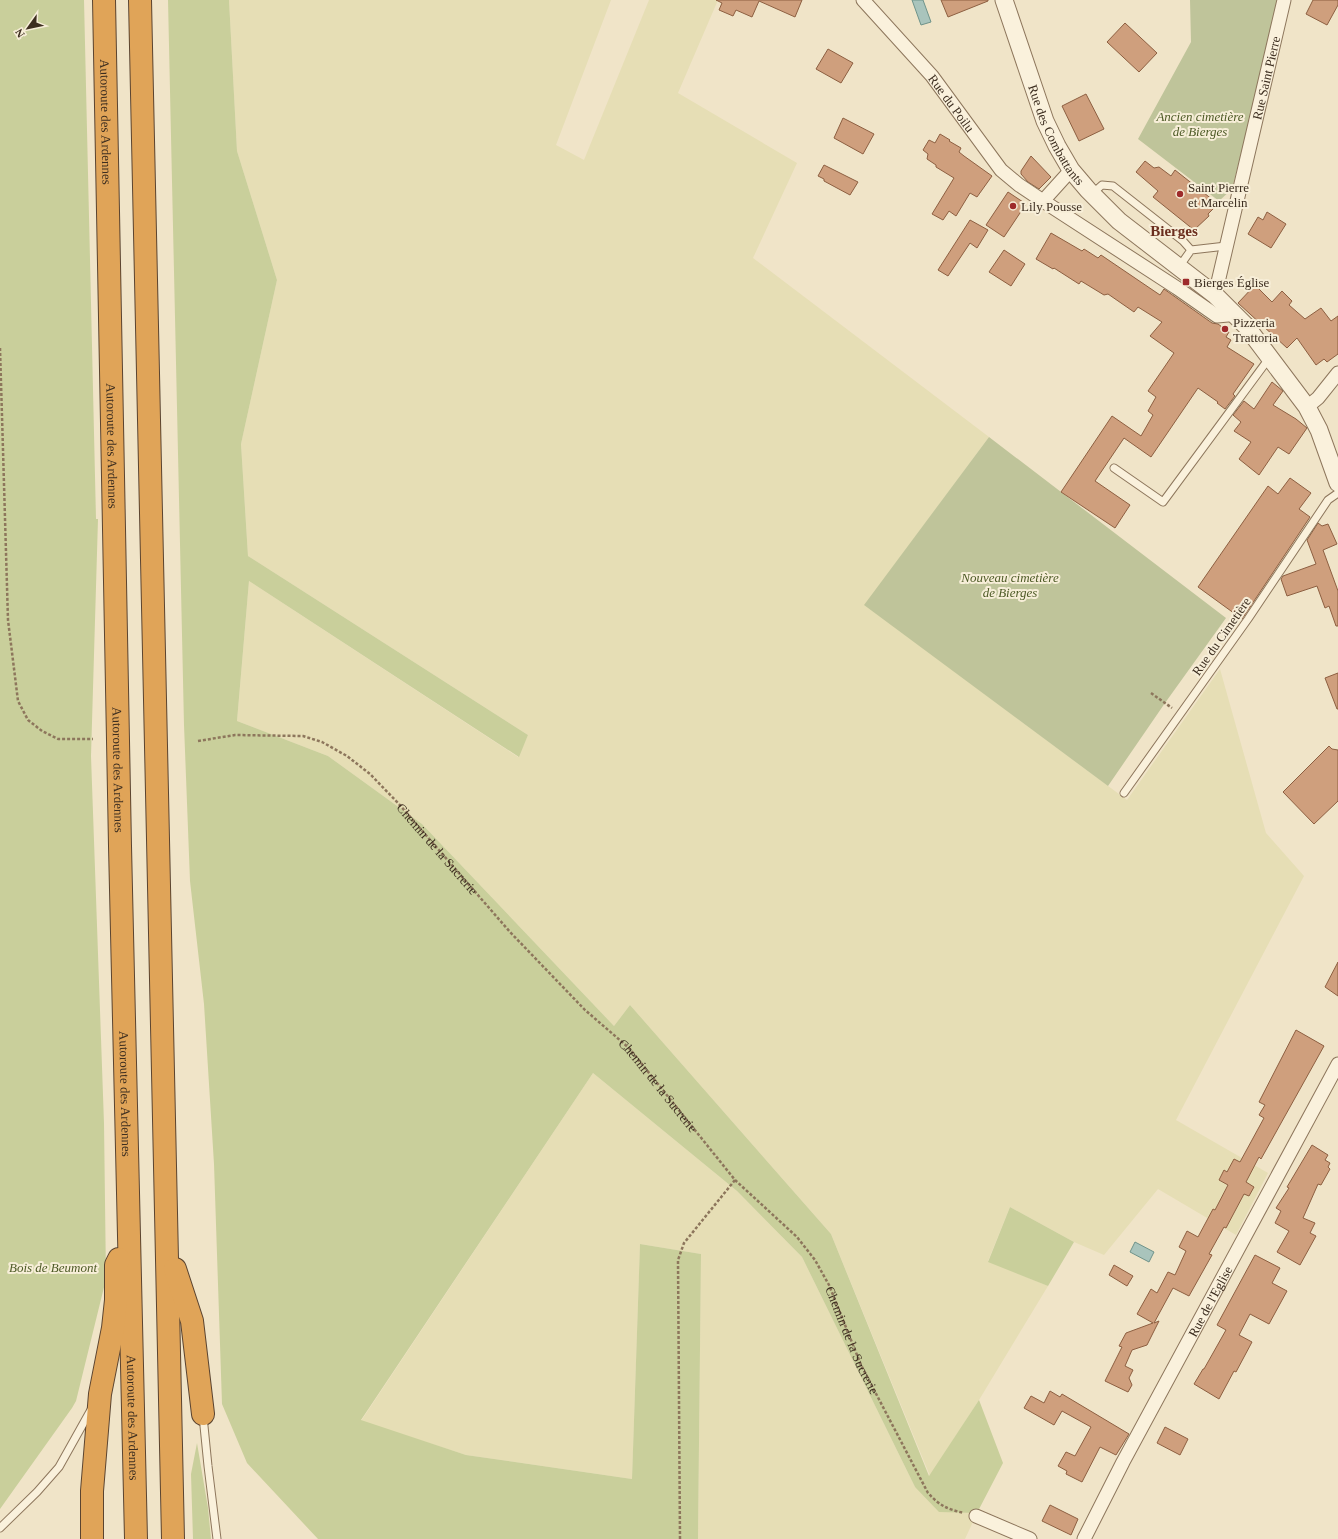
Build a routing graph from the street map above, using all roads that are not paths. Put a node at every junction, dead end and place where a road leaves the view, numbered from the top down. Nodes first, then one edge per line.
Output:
1 (104, 0) edge
2 (140, 0) edge
3 (863, 0) edge
4 (1004, 0) edge
5 (1284, 0) edge
6 (1071, 170) junction
7 (1091, 194) junction
8 (1043, 201) junction
9 (1226, 246) junction
10 (1191, 250) junction
11 (1179, 267) junction
12 (1215, 295) junction
13 (1234, 312) junction
14 (1270, 357) junction
15 (1338, 373) edge
16 (1307, 407) junction
17 (1114, 468) dead end
18 (1338, 482) edge
19 (1338, 493) edge
20 (1124, 793) dead end
21 (1338, 1064) edge
22 (130, 1238) junction
23 (167, 1245) junction
24 (100, 1394) junction
25 (203, 1414) joint
26 (976, 1516) road end
27 (0, 1528) edge
28 (92, 1539) edge
29 (136, 1539) edge
30 (173, 1539) edge
31 (217, 1539) edge
32 (1030, 1539) edge
33 (1084, 1539) edge

1 - 22 highway, Autoroute des Ardennes
2 - 23 highway
3 - 8 street, Rue du Poilu
4 - 6 street, Rue des Combattants
5 - 9 street, Rue Saint Pierre
6 - 7 street, Rue des Combattants
6 - 8 street
7 - 10 lane
7 - 11 street, Rue des Combattants
8 - 13 street, Rue du Poilu
9 - 10 lane
9 - 12 street, Rue Saint Pierre
10 - 11 lane
11 - 12 street, Rue des Combattants
12 - 13 street, Rue des Combattants
13 - 14 street, Rue des Combattants
14 - 16 street, Rue des Combattants
14 - 17 lane
15 - 16 street
16 - 18 street, Rue des Combattants
19 - 20 lane, Rue du Cimetière
21 - 33 street, Rue de l'Eglise
22 - 24 highway
22 - 29 highway, Autoroute des Ardennes
23 - 25 highway
23 - 30 highway
24 - 27 lane
24 - 28 highway
25 - 31 lane
26 - 32 street

